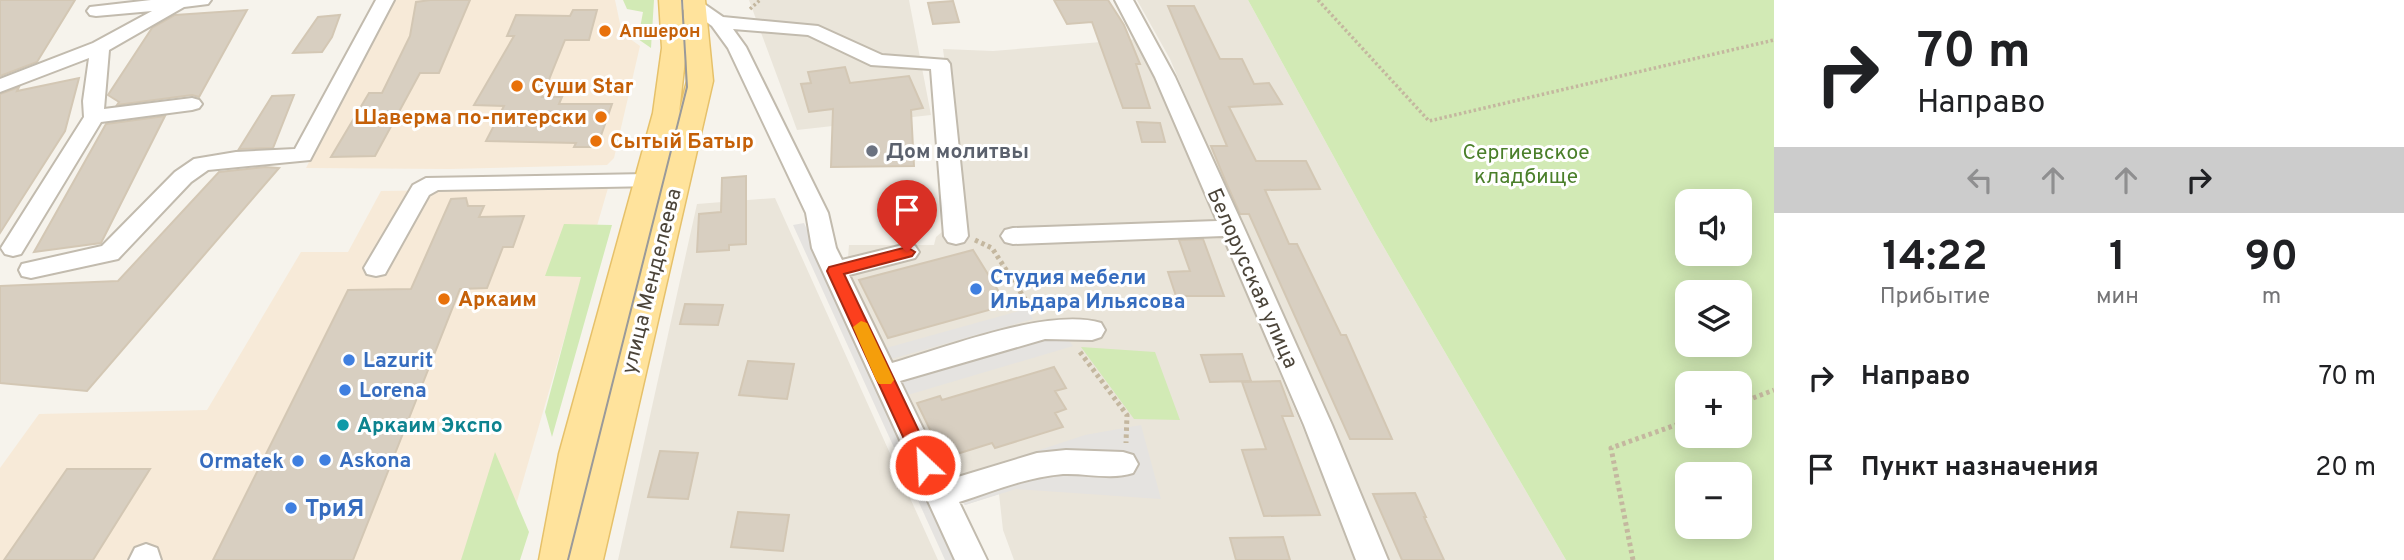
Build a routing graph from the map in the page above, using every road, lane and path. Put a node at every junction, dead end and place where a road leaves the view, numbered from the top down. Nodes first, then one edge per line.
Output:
1 (202, 0) edge
2 (385, 0) edge
3 (1124, 0) edge
4 (1318, 0) edge
5 (180, 2) junction
6 (98, 6) edge
7 (689, 6) edge
8 (1774, 40) edge
9 (100, 47) junction
10 (0, 86) edge
11 (192, 104) dead end
12 (94, 117) junction
13 (648, 181) junction
14 (1232, 228) junction
15 (956, 236) joint
16 (1013, 236) dead end
17 (13, 248) dead end
18 (907, 252) dead end
19 (376, 268) dead end
20 (31, 270) dead end
21 (835, 271) junction
22 (1054, 328) junction
23 (1092, 330) dead end
24 (883, 376) junction
25 (1774, 390) edge
26 (1752, 398) edge
27 (1675, 425) edge
28 (1124, 464) joint
29 (941, 495) junction
30 (559, 560) edge
31 (583, 560) edge
32 (971, 560) edge
33 (1371, 560) edge
34 (1633, 560) edge

1 - 5 street
2 - 20 street
3 - 14 street, Белорусская улица
4 - 8 path
5 - 6 street
5 - 9 street
7 - 13 main road, улица Менделеева
7 - 15 street
7 - 21 street
7 - 31 main road, улица Менделеева
9 - 10 street
9 - 12 street
11 - 12 street
12 - 17 street
13 - 19 street
13 - 30 main road, улица Менделеева
14 - 16 street
14 - 33 street, Белорусская улица
15 - 22 path
18 - 21 street
21 - 24 street
22 - 23 street
22 - 24 street
22 - 28 path
24 - 29 street
25 - 26 path
27 - 34 path
28 - 29 street
29 - 32 street

